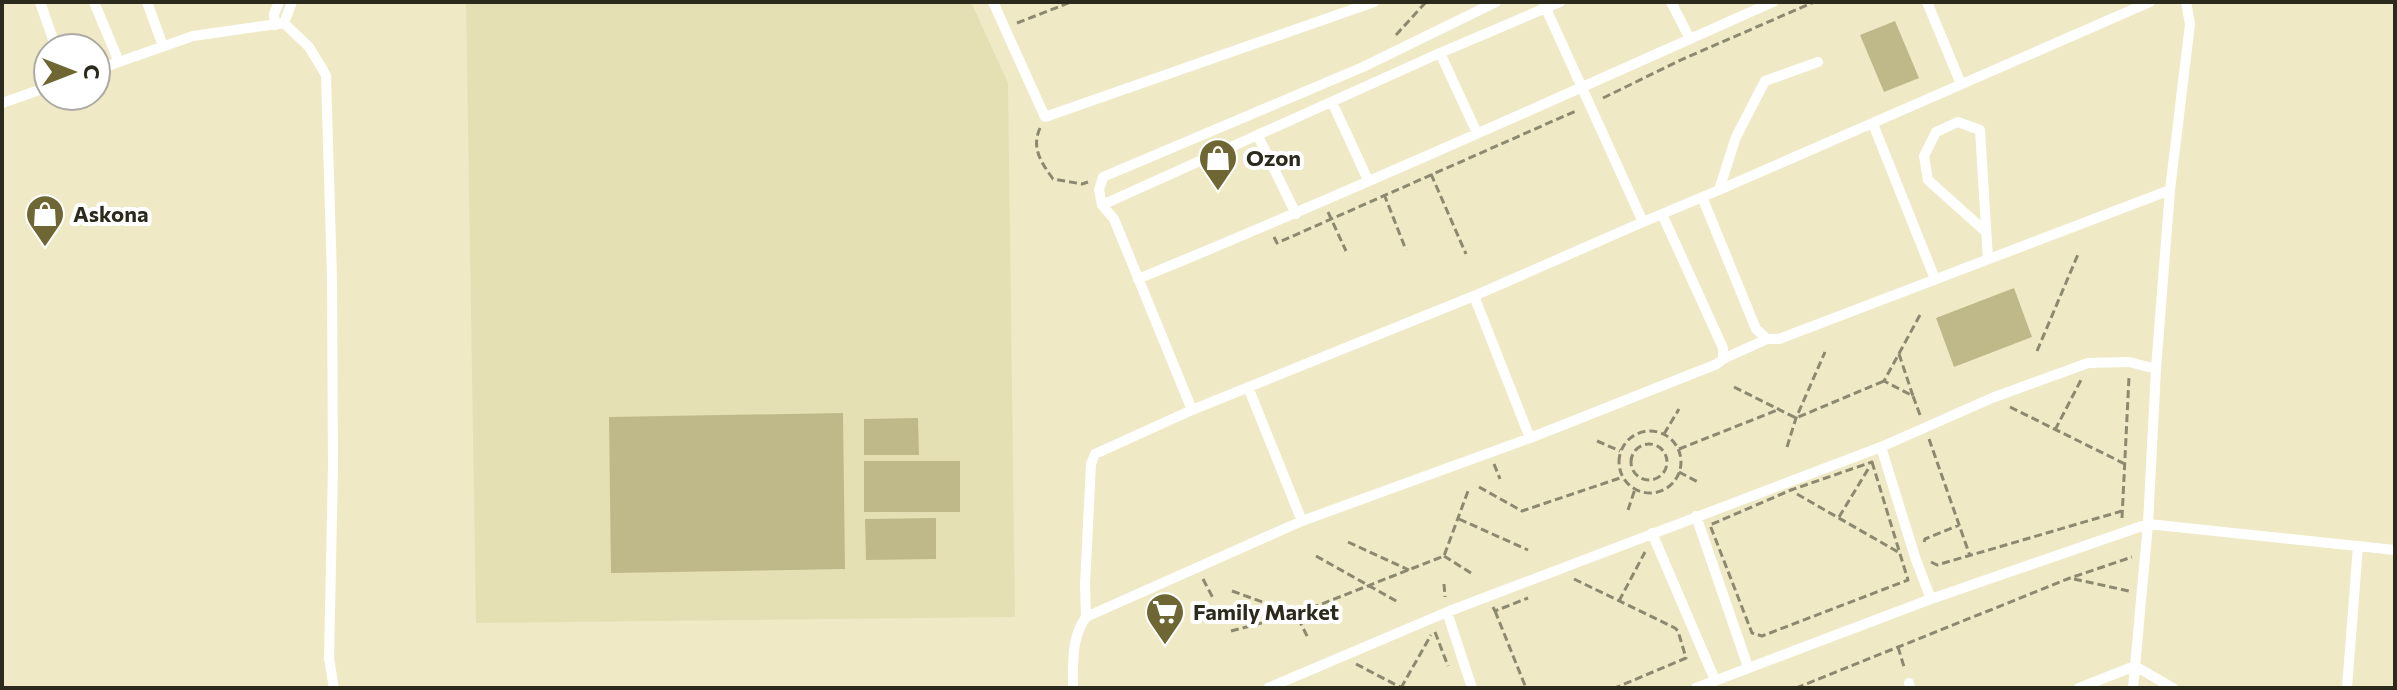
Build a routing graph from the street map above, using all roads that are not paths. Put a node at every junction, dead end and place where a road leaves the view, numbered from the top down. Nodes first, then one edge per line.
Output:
1 (40, 2) edge
2 (94, 2) edge
3 (147, 2) edge
4 (279, 2) edge
5 (292, 2) edge
6 (993, 2) edge
7 (1374, 2) edge
8 (1496, 2) edge
9 (1560, 2) edge
10 (1671, 2) edge
11 (1773, 2) edge
12 (1927, 2) edge
13 (2150, 2) edge
14 (2186, 2) edge
15 (1545, 5) edge
16 (279, 24) junction
17 (50, 32) edge
18 (1690, 39) junction
19 (163, 46) junction
20 (1440, 53) junction
21 (119, 62) junction
22 (1818, 62) dead end
23 (112, 64) edge
24 (1961, 84) junction
25 (1582, 87) junction
26 (32, 93) edge
27 (1332, 102) junction
28 (2, 103) edge
29 (1873, 124) junction
30 (1477, 133) junction
31 (1258, 136) junction
32 (1372, 178) junction
33 (1719, 190) junction
34 (2170, 190) junction
35 (1702, 197) junction
36 (1102, 205) junction
37 (1296, 214) junction
38 (1662, 214) junction
39 (1643, 222) junction
40 (1986, 232) junction
41 (1988, 259) junction
42 (1138, 279) junction
43 (1935, 279) junction
44 (1474, 296) junction
45 (1767, 339) junction
46 (1723, 359) junction
47 (2156, 369) junction
48 (1248, 387) junction
49 (1192, 410) junction
50 (1530, 438) junction
51 (1881, 447) junction
52 (1696, 516) junction
53 (1302, 521) junction
54 (2148, 524) junction
55 (1652, 533) junction
56 (2358, 546) junction
57 (2395, 550) edge
58 (1931, 599) junction
59 (1447, 612) junction
60 (1086, 617) junction
61 (2135, 666) junction
62 (1748, 667) junction
63 (1715, 680) junction
64 (334, 688) edge
65 (1073, 688) edge
66 (1268, 688) edge
67 (1472, 688) edge
68 (1696, 688) edge
69 (2079, 688) edge
70 (2133, 688) edge
71 (2173, 688) edge
72 (2347, 688) edge

1 - 17 lane
2 - 21 lane
3 - 19 lane
4 - 16 lane
5 - 16 lane
6 - 7 lane
8 - 36 lane
9 - 15 lane
10 - 18 lane
11 - 18 lane
12 - 24 lane
13 - 24 lane
14 - 34 lane
15 - 20 lane
15 - 25 lane
16 - 19 lane
16 - 64 lane
18 - 25 lane
19 - 21 lane
20 - 27 lane
20 - 30 lane
21 - 23 lane
22 - 33 lane
24 - 29 lane
25 - 30 lane
25 - 39 lane
26 - 28 lane
27 - 31 lane
27 - 32 lane
29 - 33 lane
29 - 43 lane
30 - 32 lane
31 - 36 lane
31 - 37 lane
32 - 37 lane
33 - 35 lane
34 - 41 lane
34 - 47 lane
35 - 38 lane
35 - 45 lane
36 - 42 lane
37 - 42 lane
38 - 39 lane
38 - 46 lane
39 - 44 lane
40 - 40 lane
40 - 41 lane
41 - 43 lane
42 - 49 lane
43 - 45 lane
44 - 48 lane
44 - 50 lane
45 - 46 lane
46 - 50 lane
47 - 51 lane
47 - 54 lane
48 - 49 lane
48 - 53 lane
49 - 60 lane
50 - 53 lane
51 - 52 lane
51 - 58 lane
52 - 55 lane
52 - 62 lane
53 - 60 lane
54 - 56 lane
54 - 58 lane
54 - 61 lane
55 - 59 lane
55 - 63 lane
56 - 57 lane
56 - 72 lane
58 - 62 lane
59 - 66 lane
59 - 67 lane
60 - 65 lane
61 - 69 lane
61 - 70 lane
61 - 71 lane
62 - 63 lane
63 - 68 lane

